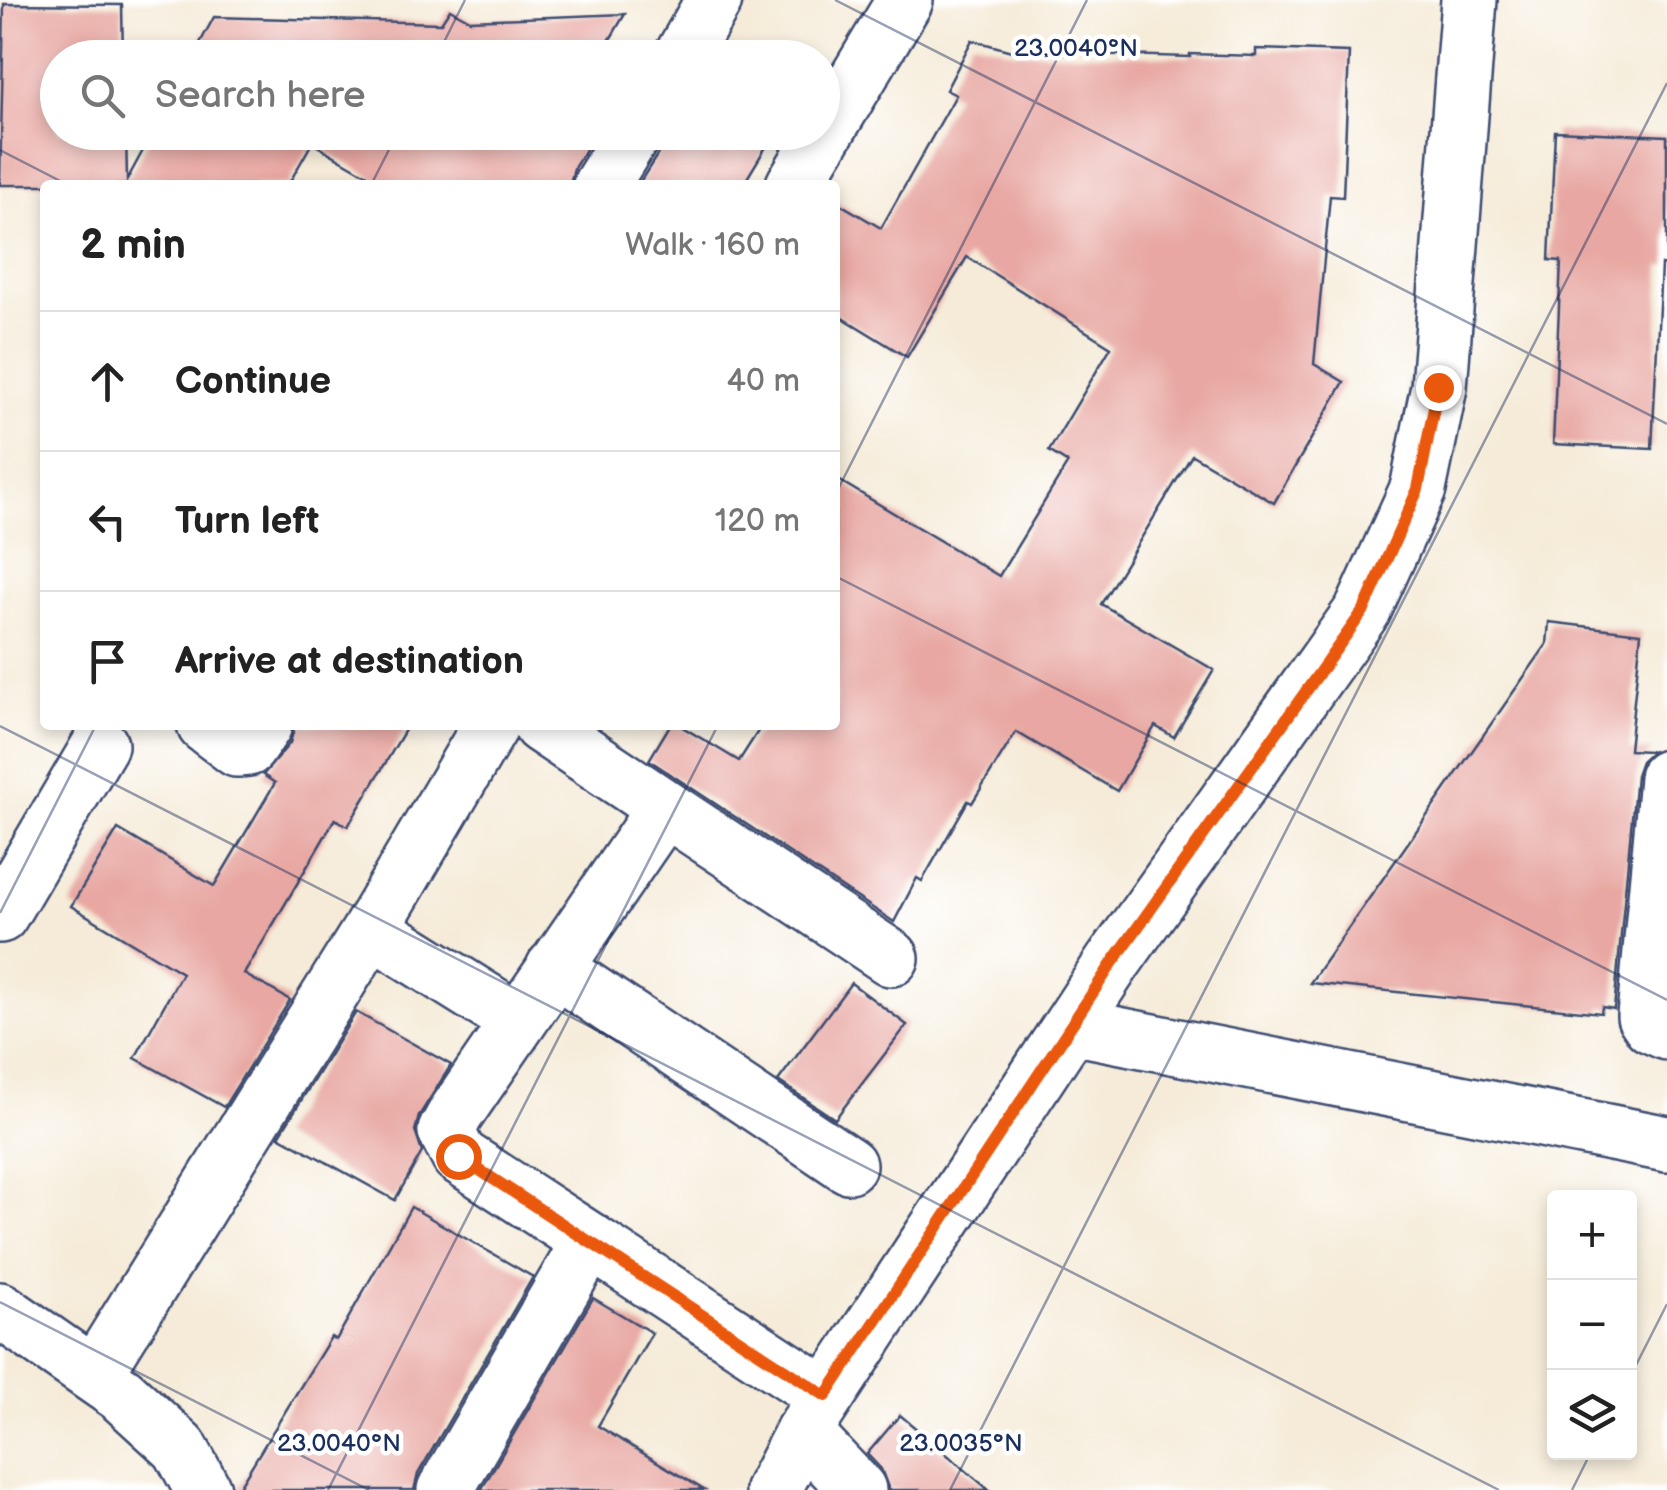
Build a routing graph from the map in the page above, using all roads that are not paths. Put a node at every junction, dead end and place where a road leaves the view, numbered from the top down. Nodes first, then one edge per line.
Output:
1 (714, 0) edge
2 (905, 0) edge
3 (1470, 0) edge
4 (691, 40) edge
5 (840, 108) edge
6 (623, 150) edge
7 (815, 150) edge
8 (604, 180) edge
9 (797, 180) edge
10 (211, 730) edge
11 (261, 730) edge
12 (488, 730) edge
13 (548, 730) edge
14 (100, 745) dead end
15 (1667, 778) edge
16 (665, 808) junction
17 (0, 915) edge
18 (371, 929) junction
19 (891, 958) dead end
20 (554, 968) junction
21 (518, 1022) junction
22 (1072, 1026) junction
23 (1667, 1032) edge
24 (1667, 1144) edge
25 (848, 1165) dead end
26 (590, 1241) junction
27 (0, 1310) edge
28 (94, 1375) junction
29 (814, 1414) junction
30 (203, 1490) edge
31 (444, 1490) edge
32 (773, 1490) edge
33 (858, 1490) edge

1 - 4 street
2 - 5 street
3 - 22 street
6 - 8 street
7 - 9 street
10 - 11 street
12 - 18 street
13 - 16 street
14 - 17 street
15 - 23 street
16 - 19 street
16 - 20 street
18 - 21 street
18 - 28 street
20 - 21 street
20 - 25 street
21 - 26 street
22 - 24 street
22 - 29 street
26 - 29 street
26 - 31 street
27 - 28 street
28 - 30 street
29 - 32 street
29 - 33 street

